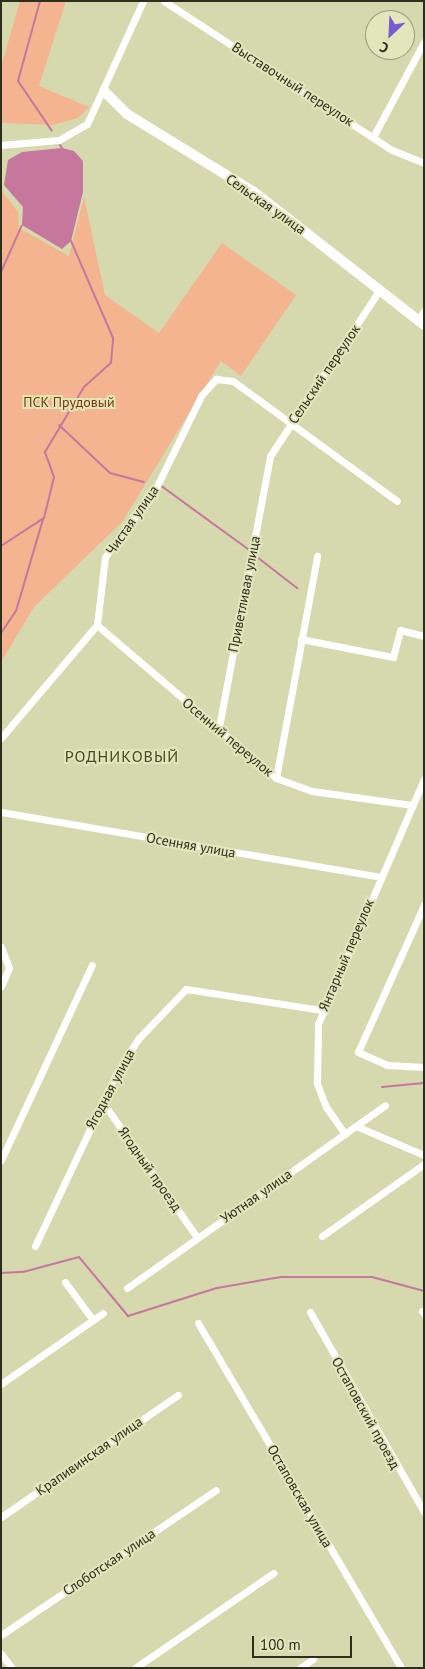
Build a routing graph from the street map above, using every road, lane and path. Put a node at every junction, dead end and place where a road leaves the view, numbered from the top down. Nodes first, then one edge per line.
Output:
1 (143, 1) edge
2 (164, 1) edge
3 (424, 42) edge
4 (104, 91) junction
5 (373, 136) junction
6 (1, 145) edge
7 (424, 162) edge
8 (379, 291) junction
9 (424, 325) edge
10 (291, 423) junction
11 (270, 456) joint
12 (397, 501) dead end
13 (317, 556) dead end
14 (97, 625) junction
15 (424, 636) edge
16 (301, 639) junction
17 (218, 732) junction
18 (1, 738) edge
19 (276, 778) junction
20 (424, 779) edge
21 (412, 805) junction
22 (1, 812) edge
23 (380, 877) junction
24 (423, 910) edge
25 (1, 948) edge
26 (92, 965) dead end
27 (1, 986) edge
28 (322, 1010) junction
29 (424, 1066) edge
30 (102, 1102) junction
31 (385, 1105) dead end
32 (356, 1126) junction
33 (344, 1134) junction
34 (424, 1155) edge
35 (1, 1160) edge
36 (424, 1164) edge
37 (322, 1236) dead end
38 (197, 1237) junction
39 (35, 1246) dead end
40 (65, 1282) dead end
41 (127, 1288) dead end
42 (310, 1312) dead end
43 (103, 1313) dead end
44 (93, 1320) junction
45 (198, 1323) dead end
46 (1, 1384) edge
47 (178, 1395) dead end
48 (216, 1490) dead end
49 (424, 1512) edge
50 (1, 1517) edge
51 (273, 1573) dead end
52 (1, 1635) edge
53 (1, 1654) edge
54 (312, 1659) dead end
55 (12, 1668) edge
56 (135, 1668) edge
57 (300, 1668) edge
58 (401, 1668) edge

1 - 4 street
2 - 5 street, Выставочный переулок
3 - 5 street
4 - 6 street
4 - 8 street, Сельская улица
5 - 7 street, Выставочный переулок
8 - 9 street, Сельская улица
8 - 10 street, Сельский переулок
10 - 11 street, Сельский переулок
10 - 12 street, Чистая улица
10 - 14 street, Чистая улица
11 - 17 street, Приветливая улица
13 - 16 street
14 - 17 street, Осенний переулок
14 - 18 street
15 - 16 street
16 - 19 street
17 - 19 street, Осенний переулок
19 - 21 street, Осенний переулок
20 - 21 street, Янтарный переулок
21 - 23 street, Янтарный переулок
22 - 23 street, Осенняя улица
23 - 28 street, Янтарный переулок
24 - 29 street
25 - 27 street
26 - 35 street
28 - 30 street, Ягодная улица
28 - 33 street, Янтарный переулок
30 - 38 street, Ягодный проезд
30 - 39 street, Ягодная улица
31 - 32 street, Уютная улица
32 - 33 street, Уютная улица
32 - 34 street
33 - 38 street, Уютная улица
36 - 37 street
38 - 41 street, Уютная улица
40 - 44 street
42 - 49 street, Остаповский проезд
43 - 44 street
44 - 46 street
45 - 58 street, Остаповская улица
47 - 50 street, Крапивинская улица
48 - 52 street, Слоботская улица
51 - 56 street
53 - 55 street
54 - 57 street

